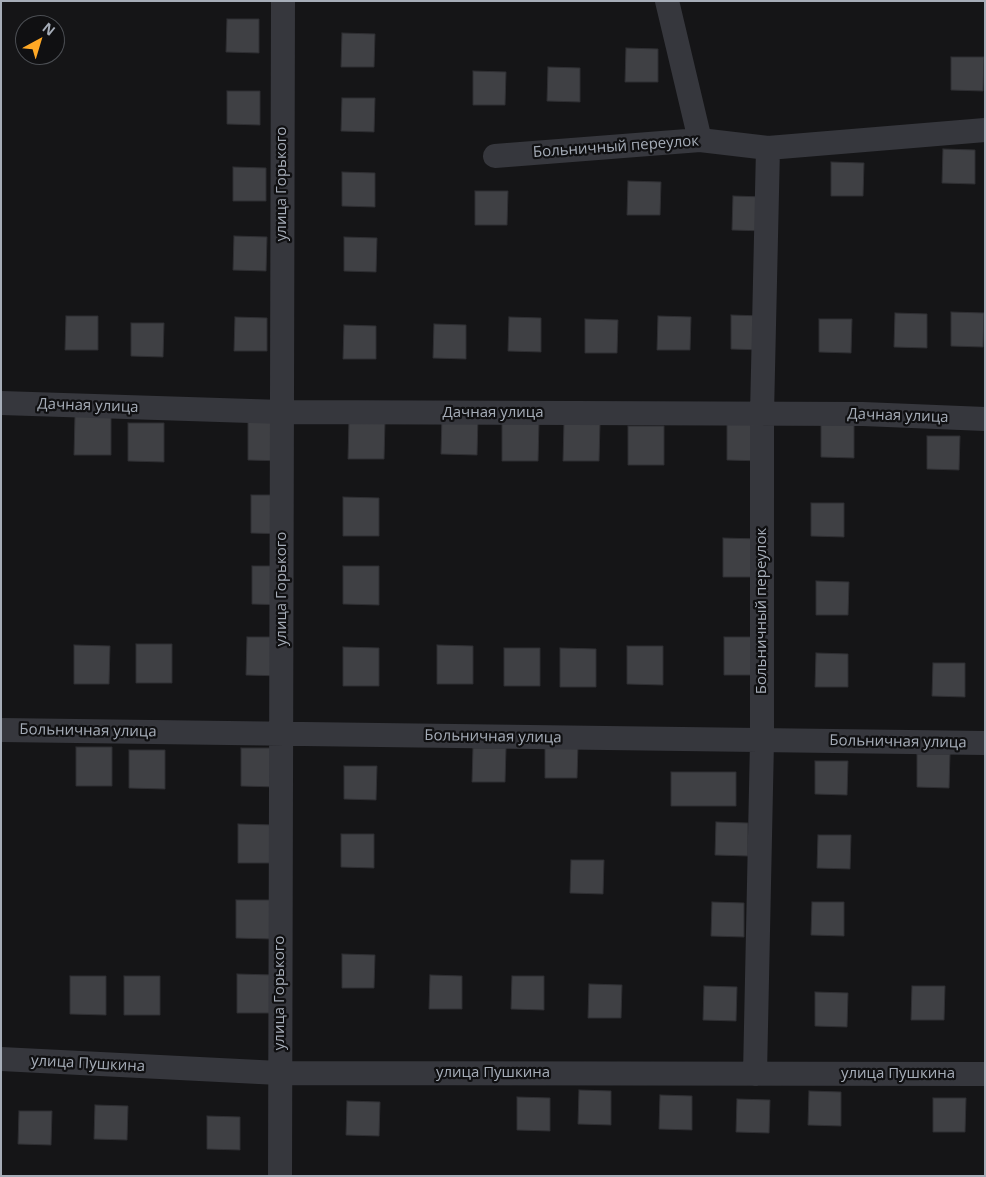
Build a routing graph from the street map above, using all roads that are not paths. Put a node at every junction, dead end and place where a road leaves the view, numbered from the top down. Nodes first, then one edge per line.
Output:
1 (283, 1) edge
2 (667, 1) edge
3 (985, 130) edge
4 (700, 140) junction
5 (768, 148) junction
6 (495, 156) dead end
7 (1, 403) edge
8 (282, 412) junction
9 (762, 414) junction
10 (985, 419) edge
11 (1, 730) edge
12 (282, 734) junction
13 (762, 741) junction
14 (985, 743) edge
15 (1, 1059) edge
16 (279, 1073) junction
17 (755, 1074) junction
18 (985, 1074) edge
19 (280, 1176) edge

1 - 8 street, улица Горького
2 - 4 street
3 - 5 street, Больничный переулок
4 - 5 street, Больничный переулок
4 - 6 street, Больничный переулок
5 - 9 street, Больничный переулок
7 - 8 street, Дачная улица
8 - 9 street, Дачная улица
8 - 12 street, улица Горького
9 - 10 street, Дачная улица
9 - 13 street, Больничный переулок
11 - 12 street, Больничная улица
12 - 13 street, Больничная улица
12 - 16 street, улица Горького
13 - 14 street, Больничная улица
13 - 17 street, Больничный переулок
15 - 16 street, улица Пушкина
16 - 17 street, улица Пушкина
16 - 19 street, улица Горького
17 - 18 street, улица Пушкина

